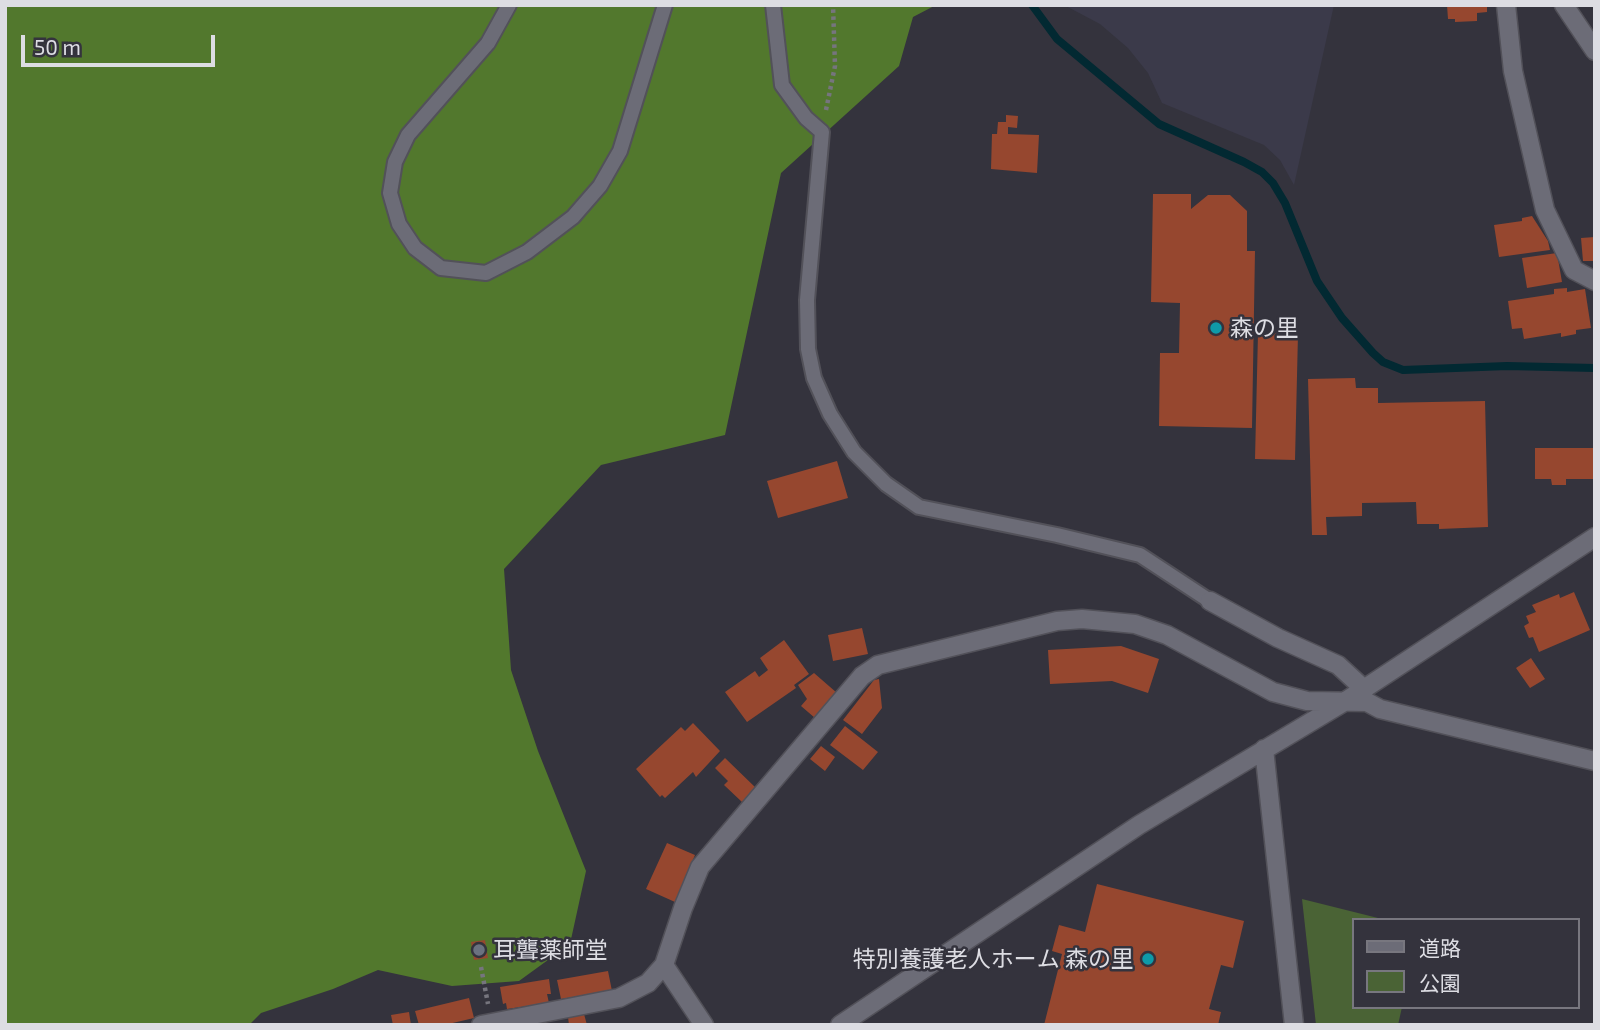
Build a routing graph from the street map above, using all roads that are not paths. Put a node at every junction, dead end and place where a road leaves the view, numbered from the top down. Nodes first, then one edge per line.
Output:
1 (509, 5) edge
2 (665, 5) edge
3 (773, 5) edge
4 (1506, 5) edge
5 (1564, 5) edge
6 (1595, 51) edge
7 (1595, 281) edge
8 (1595, 537) edge
9 (1210, 601) joint
10 (1364, 689) junction
11 (1344, 702) junction
12 (1264, 749) junction
13 (1595, 761) edge
14 (664, 965) junction
15 (481, 1025) edge
16 (704, 1025) edge
17 (840, 1025) edge
18 (1294, 1025) edge

1 - 2 lane
3 - 9 lane
4 - 7 street
5 - 6 street
8 - 10 street
9 - 10 street
10 - 11 street
11 - 12 street
11 - 13 street
11 - 14 street
12 - 17 street
12 - 18 street
14 - 15 street
14 - 16 street

